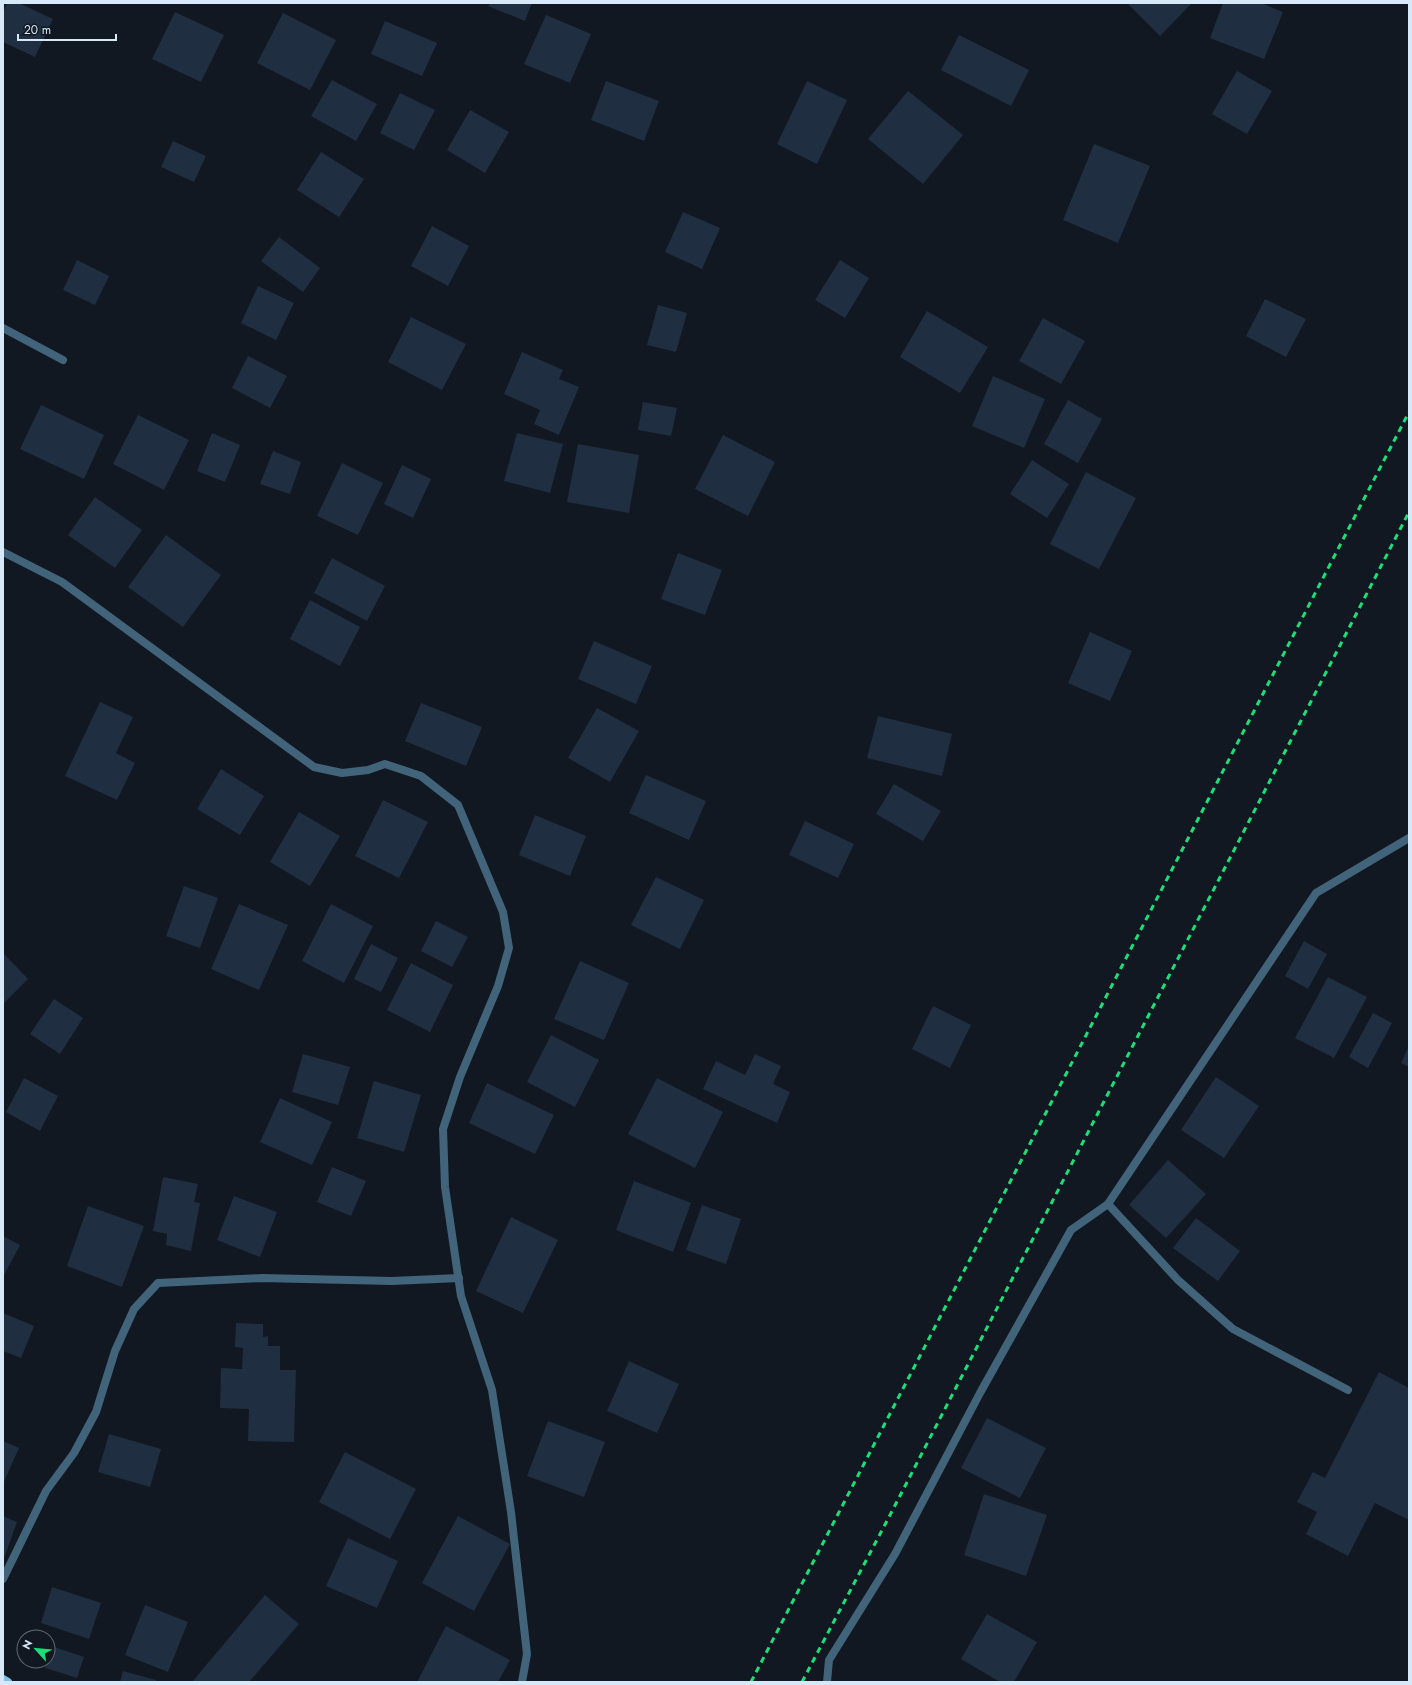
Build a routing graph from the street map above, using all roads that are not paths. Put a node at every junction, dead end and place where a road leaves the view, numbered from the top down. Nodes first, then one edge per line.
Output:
1 (3, 328) edge
2 (63, 360) dead end
3 (3, 552) edge
4 (1409, 838) edge
5 (1108, 1204) junction
6 (459, 1278) junction
7 (1348, 1390) dead end
8 (3, 1579) edge
9 (3, 1679) edge
10 (8, 1682) edge
11 (522, 1682) edge
12 (827, 1682) edge

1 - 2 street
3 - 6 street
4 - 5 street
5 - 7 street
5 - 12 street
6 - 8 street
6 - 11 street
9 - 10 main road

